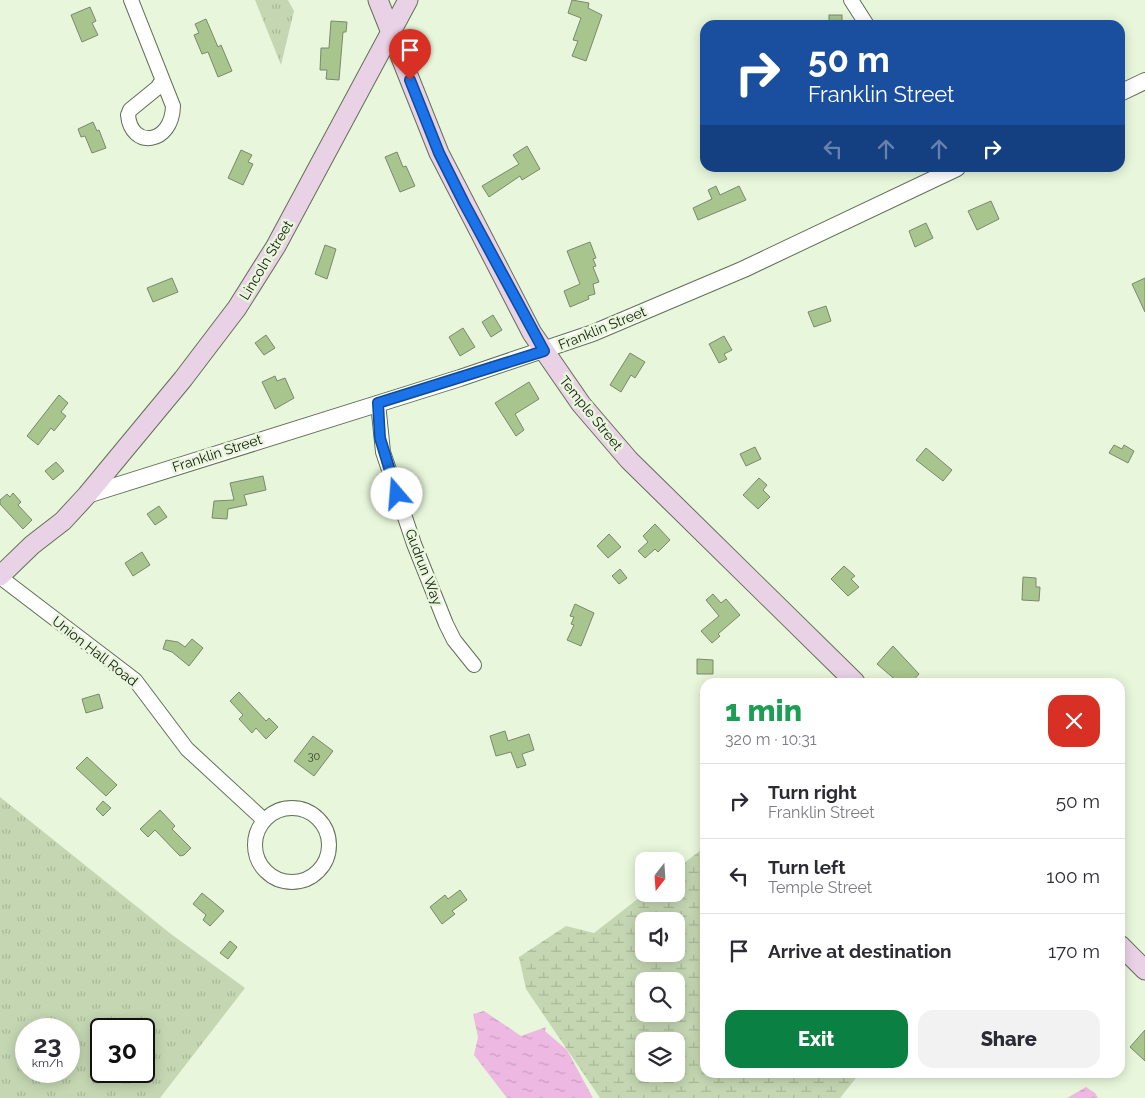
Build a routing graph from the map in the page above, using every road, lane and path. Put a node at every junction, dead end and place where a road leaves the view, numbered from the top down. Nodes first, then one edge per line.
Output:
1 (131, 0) edge
2 (378, 0) edge
3 (408, 0) edge
4 (851, 0) edge
5 (865, 20) edge
6 (391, 34) junction
7 (162, 81) dead end
8 (1144, 83) edge
9 (1125, 91) edge
10 (949, 172) edge
11 (544, 351) junction
12 (378, 403) junction
13 (86, 495) junction
14 (0, 576) edge
15 (474, 665) dead end
16 (851, 678) edge
17 (264, 820) junction
18 (1125, 950) edge
19 (1145, 970) edge

1 - 7 street
2 - 6 main road, Temple Street
3 - 6 main road, Lincoln Street
4 - 5 street
6 - 11 main road, Temple Street
6 - 13 main road, Lincoln Street
8 - 9 street
10 - 11 street, Franklin Street
11 - 12 street, Franklin Street
11 - 16 main road, Temple Street
12 - 13 street, Franklin Street
12 - 15 street, Gudrun Way
13 - 14 main road
14 - 17 street, Union Hall Road
17 - 17 street
18 - 19 main road

